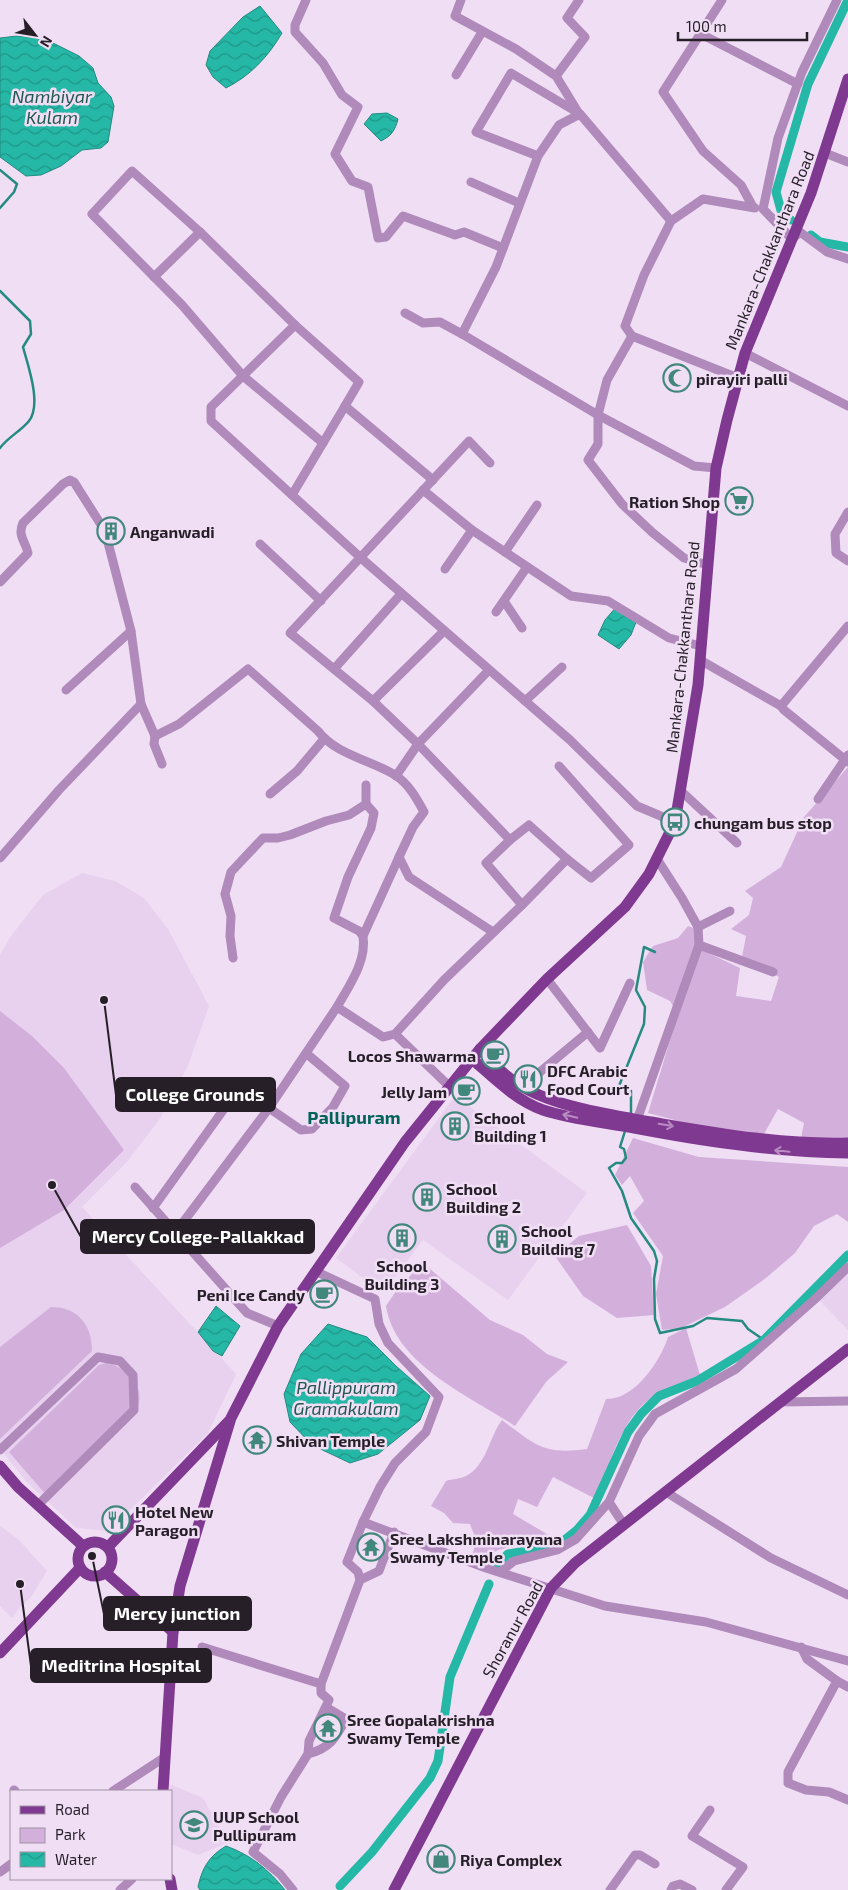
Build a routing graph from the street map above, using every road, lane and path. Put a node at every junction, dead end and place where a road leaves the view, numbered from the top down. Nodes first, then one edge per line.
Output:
1 (306, 0) edge
2 (461, 0) edge
3 (579, 0) edge
4 (722, 0) edge
5 (837, 0) edge
6 (482, 32) junction
7 (701, 34) junction
8 (456, 75) dead end
9 (556, 76) junction
10 (848, 79) edge
11 (798, 84) junction
12 (580, 114) junction
13 (825, 154) junction
14 (538, 156) junction
15 (848, 162) edge
16 (471, 182) dead end
17 (519, 203) junction
18 (753, 207) junction
19 (763, 209) junction
20 (671, 221) junction
21 (200, 232) junction
22 (792, 238) junction
23 (503, 248) junction
24 (848, 259) edge
25 (154, 277) junction
26 (405, 313) dead end
27 (294, 325) junction
28 (462, 334) junction
29 (632, 336) junction
30 (745, 353) junction
31 (243, 376) junction
32 (738, 378) junction
33 (345, 406) junction
34 (848, 406) edge
35 (598, 414) junction
36 (323, 444) junction
37 (490, 463) dead end
38 (716, 468) junction
39 (433, 480) junction
40 (423, 490) junction
41 (292, 495) junction
42 (537, 505) dead end
43 (848, 512) edge
44 (472, 530) junction
45 (260, 544) dead end
46 (505, 552) junction
47 (361, 558) junction
48 (848, 561) edge
49 (708, 565) junction
50 (527, 567) junction
51 (445, 569) dead end
52 (0, 582) edge
53 (401, 594) junction
54 (321, 601) junction
55 (504, 601) junction
56 (496, 612) dead end
57 (848, 626) edge
58 (522, 628) dead end
59 (131, 631) junction
60 (444, 631) junction
61 (701, 646) junction
62 (700, 660) junction
63 (562, 668) dead end
64 (334, 669) junction
65 (489, 670) junction
66 (66, 690) dead end
67 (373, 701) junction
68 (525, 702) junction
69 (141, 704) junction
70 (781, 706) junction
71 (155, 736) junction
72 (324, 738) junction
73 (418, 744) junction
74 (847, 759) edge
75 (162, 764) dead end
76 (559, 766) dead end
77 (396, 776) junction
78 (366, 785) dead end
79 (681, 791) junction
80 (270, 794) dead end
81 (818, 799) dead end
82 (366, 804) junction
83 (675, 822) junction
84 (510, 840) junction
85 (737, 843) dead end
86 (399, 856) junction
87 (0, 858) edge
88 (567, 859) junction
89 (657, 859) junction
90 (522, 905) junction
91 (730, 911) dead end
92 (698, 927) junction
93 (493, 932) junction
94 (363, 936) junction
95 (699, 945) junction
96 (233, 958) dead end
97 (773, 972) dead end
98 (547, 979) junction
99 (630, 983) dead end
100 (336, 1007) junction
101 (588, 1032) junction
102 (395, 1034) junction
103 (480, 1050) junction
104 (306, 1054) junction
105 (472, 1060) junction
106 (449, 1086) junction
107 (522, 1087) junction
108 (268, 1108) junction
109 (224, 1109) dead end
110 (637, 1120) junction
111 (848, 1143) edge
112 (848, 1153) edge
113 (135, 1187) dead end
114 (153, 1208) junction
115 (175, 1233) junction
116 (848, 1266) edge
117 (315, 1271) junction
118 (278, 1326) junction
119 (848, 1349) edge
120 (848, 1401) edge
121 (780, 1402) junction
122 (232, 1418) junction
123 (0, 1450) edge
124 (0, 1466) edge
125 (666, 1492) junction
126 (609, 1502) junction
127 (38, 1505) junction
128 (363, 1522) junction
129 (624, 1525) junction
130 (394, 1532) junction
131 (83, 1546) junction
132 (108, 1547) junction
133 (80, 1568) junction
134 (106, 1572) junction
135 (500, 1572) junction
136 (360, 1580) junction
137 (551, 1588) junction
138 (848, 1595) edge
139 (173, 1632) junction
140 (202, 1647) dead end
141 (801, 1647) junction
142 (0, 1653) edge
143 (848, 1661) edge
144 (836, 1681) junction
145 (321, 1684) junction
146 (848, 1688) edge
147 (326, 1706) junction
148 (308, 1754) junction
149 (165, 1757) junction
150 (115, 1790) edge
151 (162, 1790) edge
152 (848, 1800) edge
153 (710, 1810) dead end
154 (655, 1864) dead end
155 (131, 1880) edge
156 (120, 1890) edge
157 (293, 1890) edge
158 (394, 1890) edge
159 (610, 1890) edge
160 (670, 1890) edge
161 (692, 1890) edge
162 (726, 1890) edge

1 - 23 street
2 - 6 street
3 - 9 street
4 - 7 street
5 - 11 street
6 - 8 street
6 - 9 street
7 - 11 street
7 - 18 street
9 - 12 street
10 - 13 main road, Mankara-Chakkanthara Road
11 - 19 street
12 - 14 street
12 - 14 street
12 - 20 street
13 - 15 street
13 - 22 main road, Mankara-Chakkanthara Road
14 - 17 street
16 - 17 street
17 - 23 street
18 - 19 street
18 - 20 street
19 - 22 street
20 - 29 street
21 - 25 street
21 - 25 street
21 - 27 street
22 - 24 street
22 - 30 main road, Mankara-Chakkanthara Road
23 - 28 street
25 - 31 street
26 - 28 street
27 - 31 street
27 - 33 street
28 - 35 street
29 - 32 street
29 - 35 street
30 - 32 main road, Mankara-Chakkanthara Road
30 - 34 street
31 - 36 street
31 - 41 street
32 - 38 main road, Mankara-Chakkanthara Road
33 - 36 street
33 - 39 street
35 - 38 street
35 - 49 street
36 - 41 street
37 - 39 street
38 - 49 main road, Mankara-Chakkanthara Road
39 - 40 street
40 - 44 street
40 - 47 street
41 - 47 street
42 - 46 street
43 - 48 street
44 - 46 street
44 - 51 street
45 - 54 street
46 - 50 street
47 - 53 street
47 - 54 street
49 - 61 main road, Mankara-Chakkanthara Road
50 - 55 street
50 - 61 street
52 - 59 street
53 - 60 street
53 - 64 street
54 - 64 street
55 - 56 street
55 - 58 street
57 - 70 street
59 - 66 street
59 - 69 street
60 - 65 street
60 - 67 street
61 - 62 main road, Mankara-Chakkanthara Road
62 - 70 street
62 - 79 main road, Mankara-Chakkanthara Road
63 - 68 street
64 - 67 street
65 - 68 street
65 - 73 street
67 - 73 street
68 - 83 street
69 - 71 street
69 - 87 street
70 - 74 street
71 - 72 street
71 - 75 street
72 - 77 street
72 - 80 street
73 - 77 street
73 - 84 street
74 - 81 street
76 - 88 street
77 - 86 street
78 - 82 street
79 - 83 main road, Mankara-Chakkanthara Road
79 - 85 street
82 - 94 street
82 - 96 street
83 - 89 main road, Mankara-Chakkanthara Road
84 - 88 street
84 - 90 street
86 - 93 street
86 - 94 street
88 - 90 street
89 - 92 street
89 - 98 main road, Mankara-Chakkanthara Road
90 - 93 street
91 - 92 street
92 - 95 street
93 - 102 street
94 - 100 street
95 - 97 street
95 - 110 street
98 - 101 street
98 - 103 main road, Mankara-Chakkanthara Road
99 - 101 street
100 - 102 street
100 - 104 street
101 - 107 street
102 - 106 street
103 - 105 main road, Mankara-Chakkanthara Road
103 - 107 main road
104 - 108 street
104 - 108 street
105 - 106 main road, Mankara-Chakkanthara Road
112 -> 105 main road
106 - 117 main road, Mankara-Chakkanthara Road
107 - 110 main road
108 - 115 street
109 - 114 street
110 -> 111 main road
113 - 114 street
114 - 115 street
115 - 118 street
116 - 126 street
117 - 118 main road, Mankara-Chakkanthara Road
117 - 128 street
118 - 122 main road, Mankara-Chakkanthara Road
119 - 121 main road, Shoranur Road
120 - 121 street
121 - 125 main road, Shoranur Road
122 - 132 main road
122 - 139 main road
123 - 127 street
124 - 127 main road
125 - 129 main road, Shoranur Road
125 - 138 street
126 - 129 street
126 - 135 street
127 - 131 main road
128 - 130 street
128 - 136 street
129 - 137 main road, Shoranur Road
130 - 135 street
130 - 136 street
131 - 132 main road
131 - 133 main road
132 - 134 main road
133 - 134 main road
133 - 142 main road
134 - 139 main road
135 - 137 street
136 - 145 street
137 - 141 street
137 - 158 main road, Shoranur Road
139 - 149 main road
140 - 145 street
141 - 143 street
141 - 144 street
144 - 146 street
144 - 152 street
145 - 147 street
147 - 148 street
147 - 148 street
148 - 157 street
149 - 150 street
149 - 151 main road
153 - 162 street
154 - 159 street
155 - 156 street
160 - 161 street

